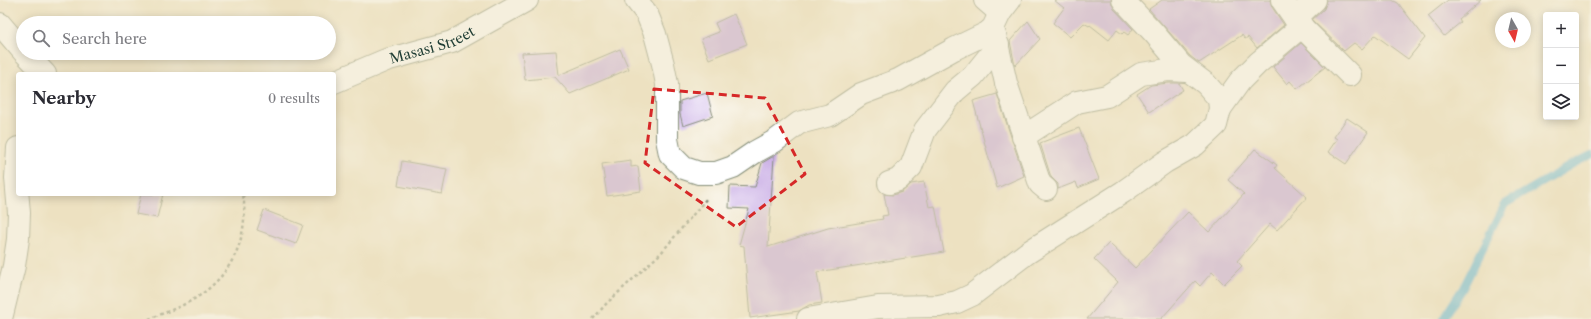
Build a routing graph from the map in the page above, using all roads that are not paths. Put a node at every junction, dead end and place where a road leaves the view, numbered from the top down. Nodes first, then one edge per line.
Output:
1 (527, 0) edge
2 (636, 0) edge
3 (1123, 0) edge
4 (1282, 0) edge
5 (1315, 0) edge
6 (997, 17) edge
7 (1298, 23) junction
8 (0, 24) edge
9 (16, 43) edge
10 (32, 60) edge
11 (1186, 71) junction
12 (43, 72) edge
13 (1350, 75) dead end
14 (336, 81) edge
15 (1220, 109) junction
16 (1023, 137) junction
17 (889, 183) dead end
18 (1046, 189) dead end
19 (18, 196) edge
20 (1, 319) edge
21 (808, 319) edge

1 - 14 street, Masasi Street
2 - 6 street
3 - 11 street
4 - 7 street
5 - 7 street
6 - 16 street
6 - 17 street
7 - 13 street
7 - 15 street
8 - 9 street
10 - 12 street
11 - 15 street
11 - 16 street
15 - 21 street
16 - 18 street
19 - 20 street

